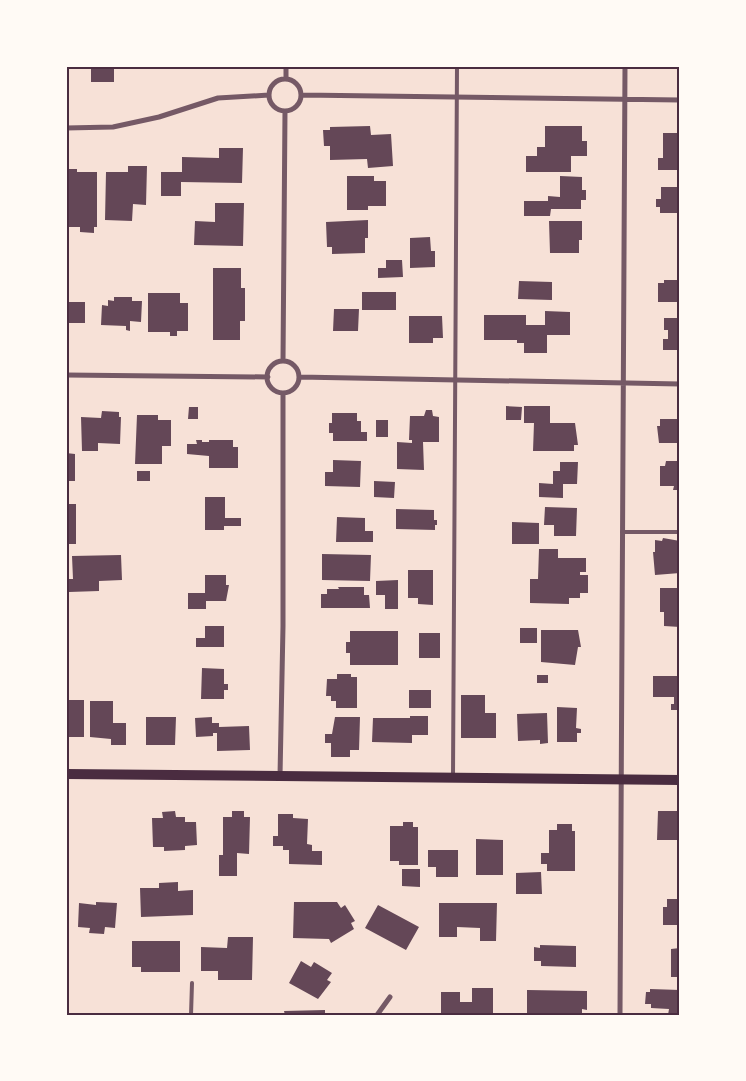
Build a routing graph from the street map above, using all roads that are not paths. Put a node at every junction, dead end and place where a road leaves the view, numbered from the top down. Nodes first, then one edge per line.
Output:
1 (286, 66) edge
2 (457, 66) edge
3 (624, 66) edge
4 (286, 80) junction
5 (269, 95) junction
6 (302, 95) junction
7 (457, 98) junction
8 (624, 99) junction
9 (680, 100) edge
10 (285, 111) junction
11 (66, 128) edge
12 (283, 361) junction
13 (66, 375) edge
14 (268, 377) junction
15 (299, 377) junction
16 (455, 382) junction
17 (622, 383) junction
18 (680, 384) edge
19 (283, 393) junction
20 (622, 532) junction
21 (680, 532) edge
22 (66, 774) edge
23 (280, 776) junction
24 (453, 777) junction
25 (620, 780) junction
26 (680, 780) edge
27 (192, 983) dead end
28 (390, 997) dead end
29 (191, 1015) edge
30 (377, 1015) edge
31 (620, 1015) edge

1 - 4 street
2 - 7 lane
3 - 8 street
4 - 5 street
4 - 6 street
5 - 10 street
5 - 11 street
6 - 7 street
6 - 10 street
7 - 8 street
7 - 16 lane
8 - 9 street
8 - 17 street
10 - 12 street
12 - 14 street
12 - 15 street
13 - 14 street
14 - 19 street
15 - 16 street
15 - 19 street
16 - 17 street
16 - 24 lane
17 - 18 street
17 - 20 street
19 - 23 street
20 - 21 lane
20 - 25 street
22 - 23 main road
23 - 24 main road
24 - 25 main road
25 - 26 main road
25 - 31 street
27 - 29 lane
28 - 30 street

